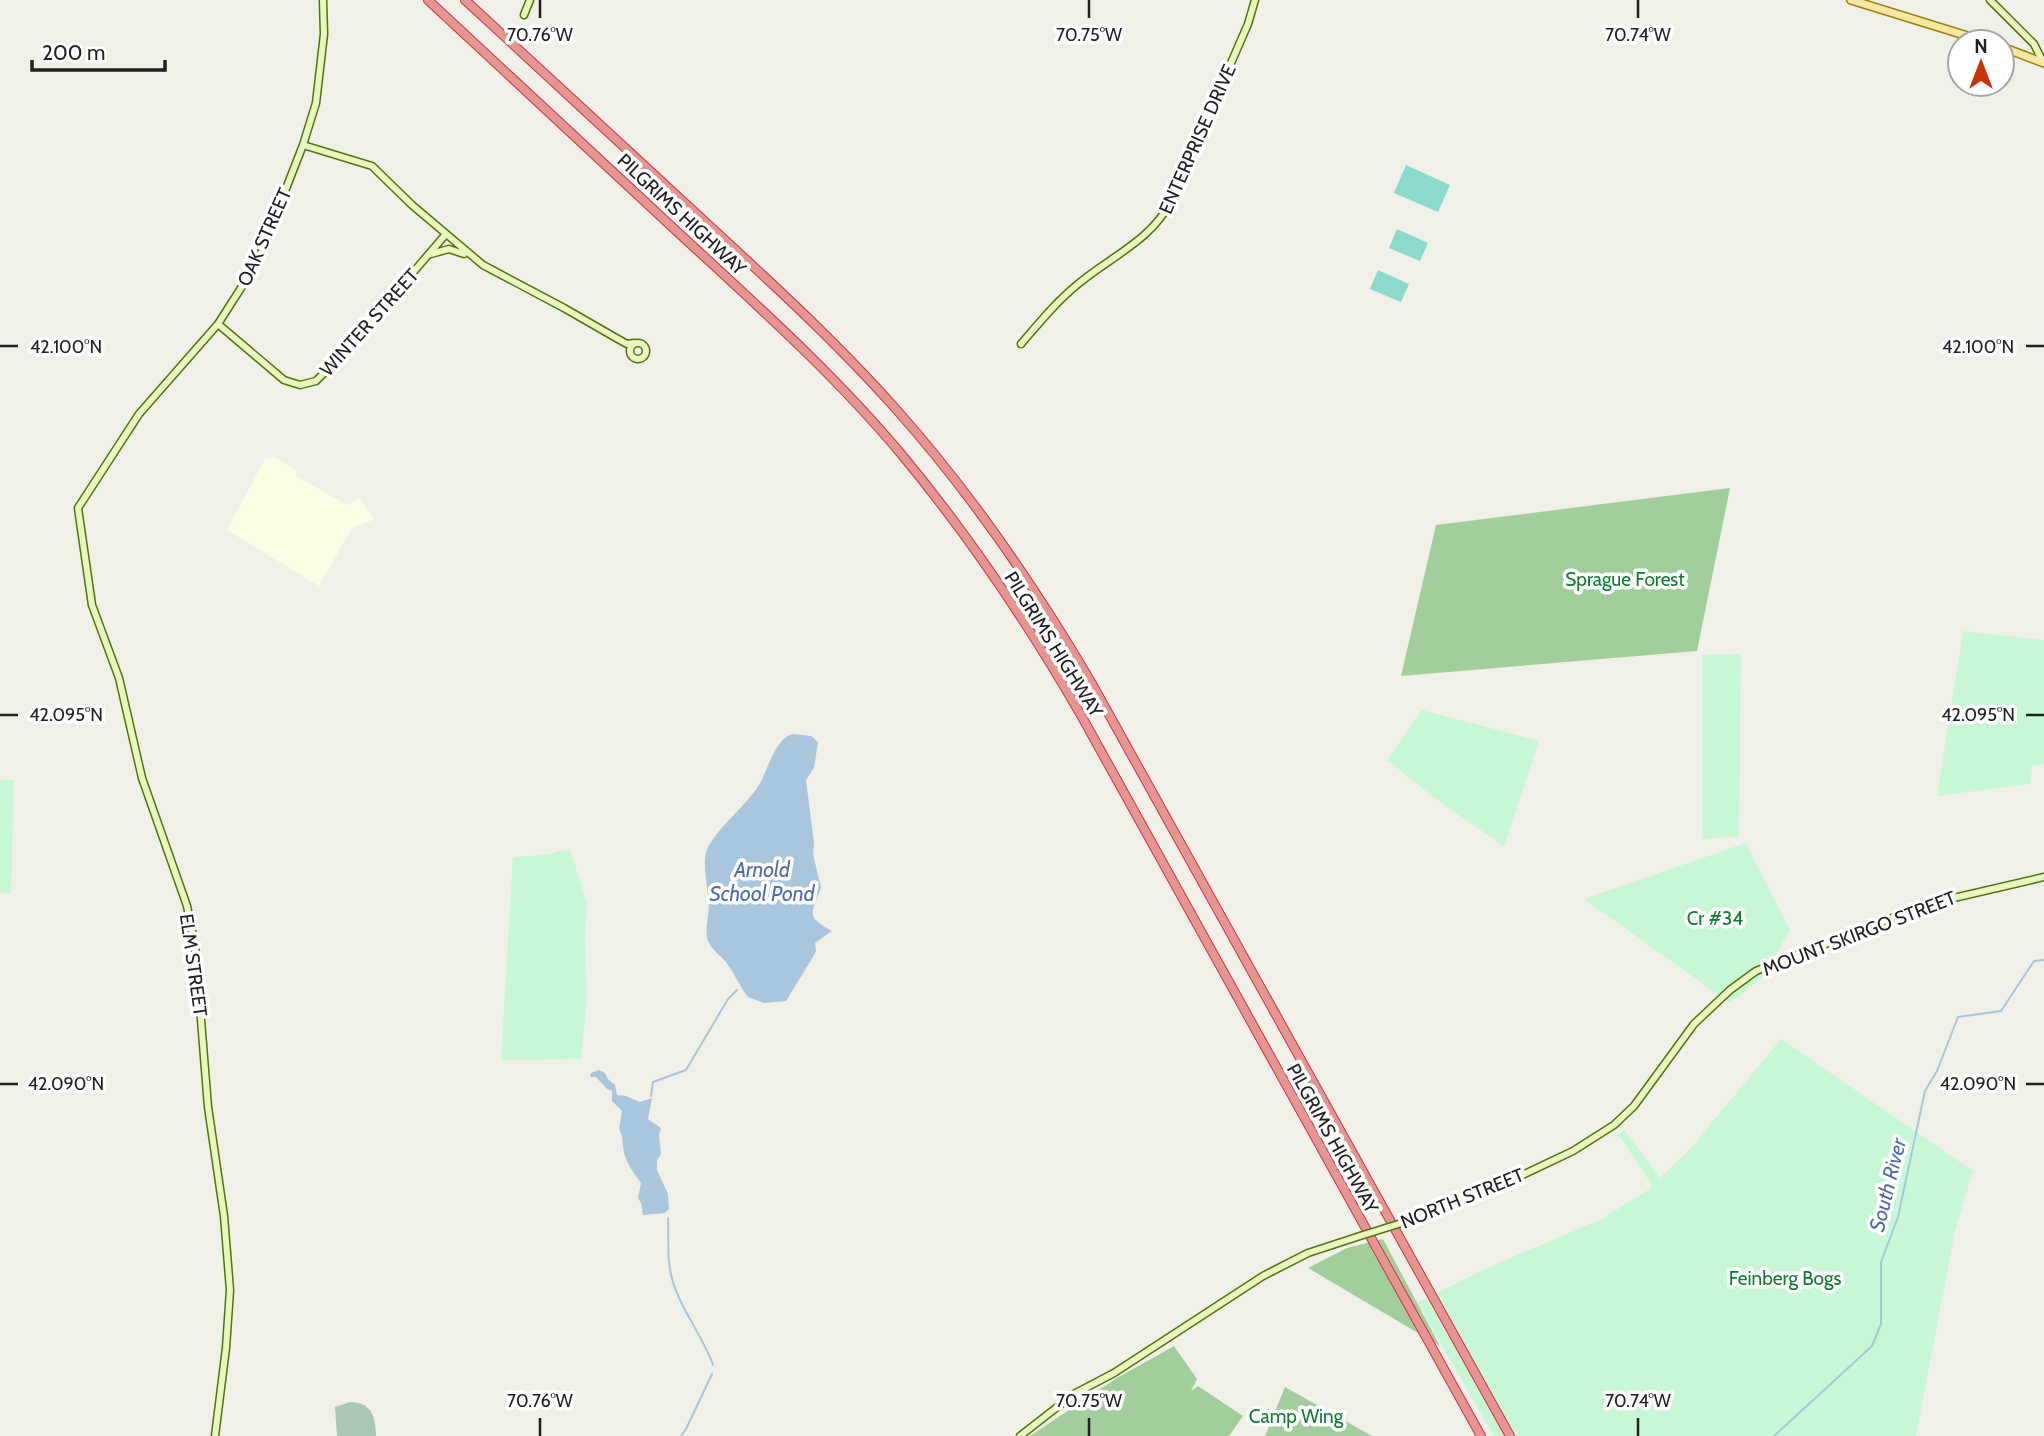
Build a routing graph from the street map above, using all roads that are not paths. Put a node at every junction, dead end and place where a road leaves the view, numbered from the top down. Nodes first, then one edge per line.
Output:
1 (323, 0) edge
2 (428, 0) edge
3 (465, 0) edge
4 (530, 0) edge
5 (1255, 0) edge
6 (1851, 0) edge
7 (1990, 0) edge
8 (524, 15) dead end
9 (1946, 29) edge
10 (2016, 52) edge
11 (2043, 62) edge
12 (303, 145) junction
13 (446, 234) junction
14 (430, 254) junction
15 (472, 257) junction
16 (218, 324) junction
17 (618, 339) junction
18 (634, 343) junction
19 (1021, 344) dead end
20 (630, 353) junction
21 (78, 508) joint
22 (2044, 877) edge
23 (1722, 997) joint
24 (215, 1436) edge
25 (1020, 1436) edge
26 (1481, 1436) edge
27 (1510, 1436) edge

1 - 12 street, OAK STREET
2 - 26 highway, PILGRIMS HIGHWAY
3 - 27 highway, PILGRIMS HIGHWAY
4 - 8 street
5 - 19 street, ENTERPRISE DRIVE
6 - 9 main road
7 - 11 street
10 - 11 main road
12 - 13 street
12 - 16 street, OAK STREET
13 - 14 street, WINTER STREET
13 - 15 street
14 - 15 street
14 - 16 street, WINTER STREET
15 - 17 street
16 - 21 street, OAK STREET
17 - 18 street
17 - 20 street
18 - 20 street
18 - 20 street
21 - 24 street, ELM STREET
22 - 23 street, MOUNT SKIRGO STREET
23 - 25 street, NORTH STREET, bridge

